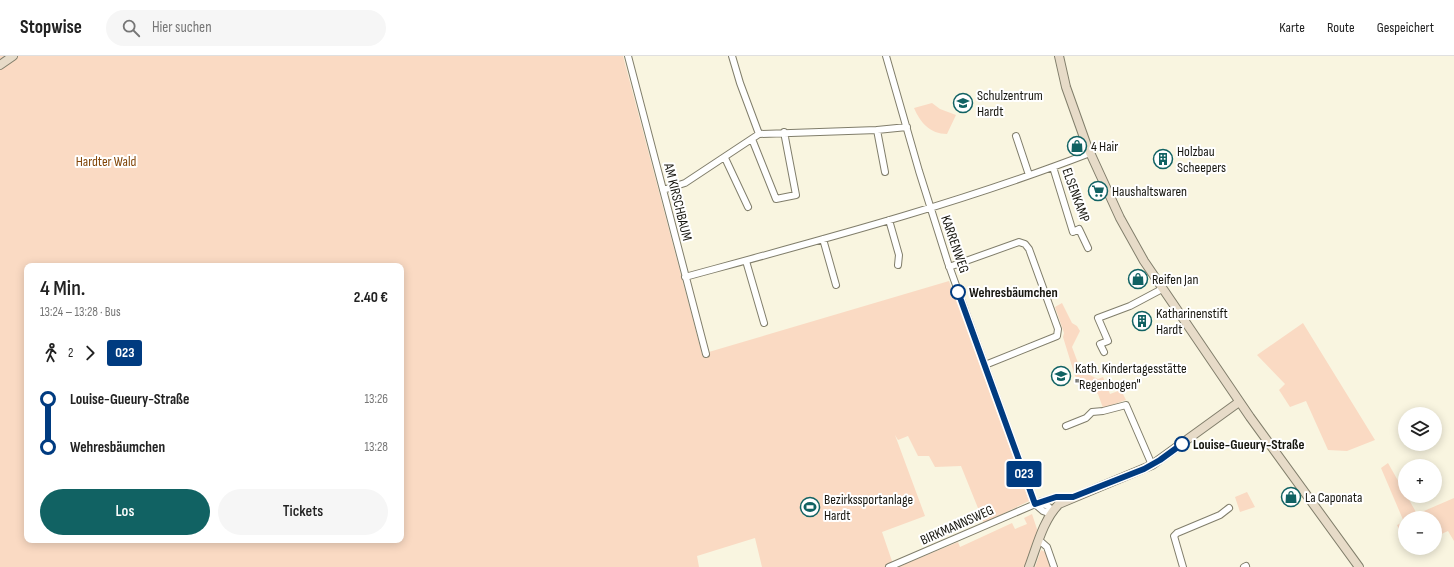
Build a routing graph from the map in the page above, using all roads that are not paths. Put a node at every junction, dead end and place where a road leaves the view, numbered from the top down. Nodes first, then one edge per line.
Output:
1 (13, 56) edge
2 (628, 56) edge
3 (732, 56) edge
4 (886, 56) edge
5 (1059, 56) edge
6 (0, 65) edge
7 (906, 127) junction
8 (877, 130) junction
9 (784, 132) junction
10 (759, 134) junction
11 (1016, 136) dead end
12 (752, 139) junction
13 (1090, 153) junction
14 (725, 158) junction
15 (1053, 167) junction
16 (885, 172) dead end
17 (1029, 175) junction
18 (663, 190) junction
19 (748, 208) dead end
20 (930, 208) junction
21 (889, 220) junction
22 (823, 240) junction
23 (1088, 248) dead end
24 (746, 261) junction
25 (898, 265) dead end
26 (949, 267) junction
27 (685, 277) junction
28 (836, 285) dead end
29 (1162, 289) junction
30 (764, 323) dead end
31 (1104, 352) dead end
32 (706, 354) dead end
33 (985, 365) junction
34 (1239, 402) junction
35 (1066, 426) dead end
36 (1152, 465) junction
37 (1073, 497) junction
38 (1038, 503) junction
39 (1228, 508) dead end
40 (1051, 514) junction
41 (1040, 540) junction
42 (889, 567) edge
43 (1029, 567) edge
44 (1054, 567) edge
45 (1183, 567) edge
46 (1359, 567) edge

1 - 6 main road
2 - 18 street, AM KIRSCHBAUM
3 - 10 street
4 - 7 street, KARRENWEG
5 - 13 main road
7 - 8 street
7 - 20 street, KARRENWEG
8 - 9 street
8 - 16 street
9 - 10 street
9 - 12 street
10 - 12 street
11 - 17 street
12 - 14 street
13 - 15 street
13 - 29 main road
14 - 18 street
14 - 19 street
15 - 17 street
15 - 23 street, ELSENKAMP
17 - 20 street
18 - 27 street, AM KIRSCHBAUM
20 - 21 street
20 - 26 street, KARRENWEG
21 - 22 street
21 - 25 street
22 - 24 street
22 - 28 street
24 - 27 street
24 - 30 street
26 - 33 street, KARRENWEG
26 - 33 street
27 - 32 street, AM KIRSCHBAUM
29 - 31 street
29 - 34 main road
33 - 38 street, KARRENWEG
34 - 36 main road
34 - 46 main road
35 - 36 street
36 - 37 main road
37 - 38 street
37 - 40 main road
38 - 40 street, KARRENWEG
38 - 42 street, BIRKMANNSWEG
39 - 45 street
40 - 41 main road
41 - 43 main road
41 - 44 street

